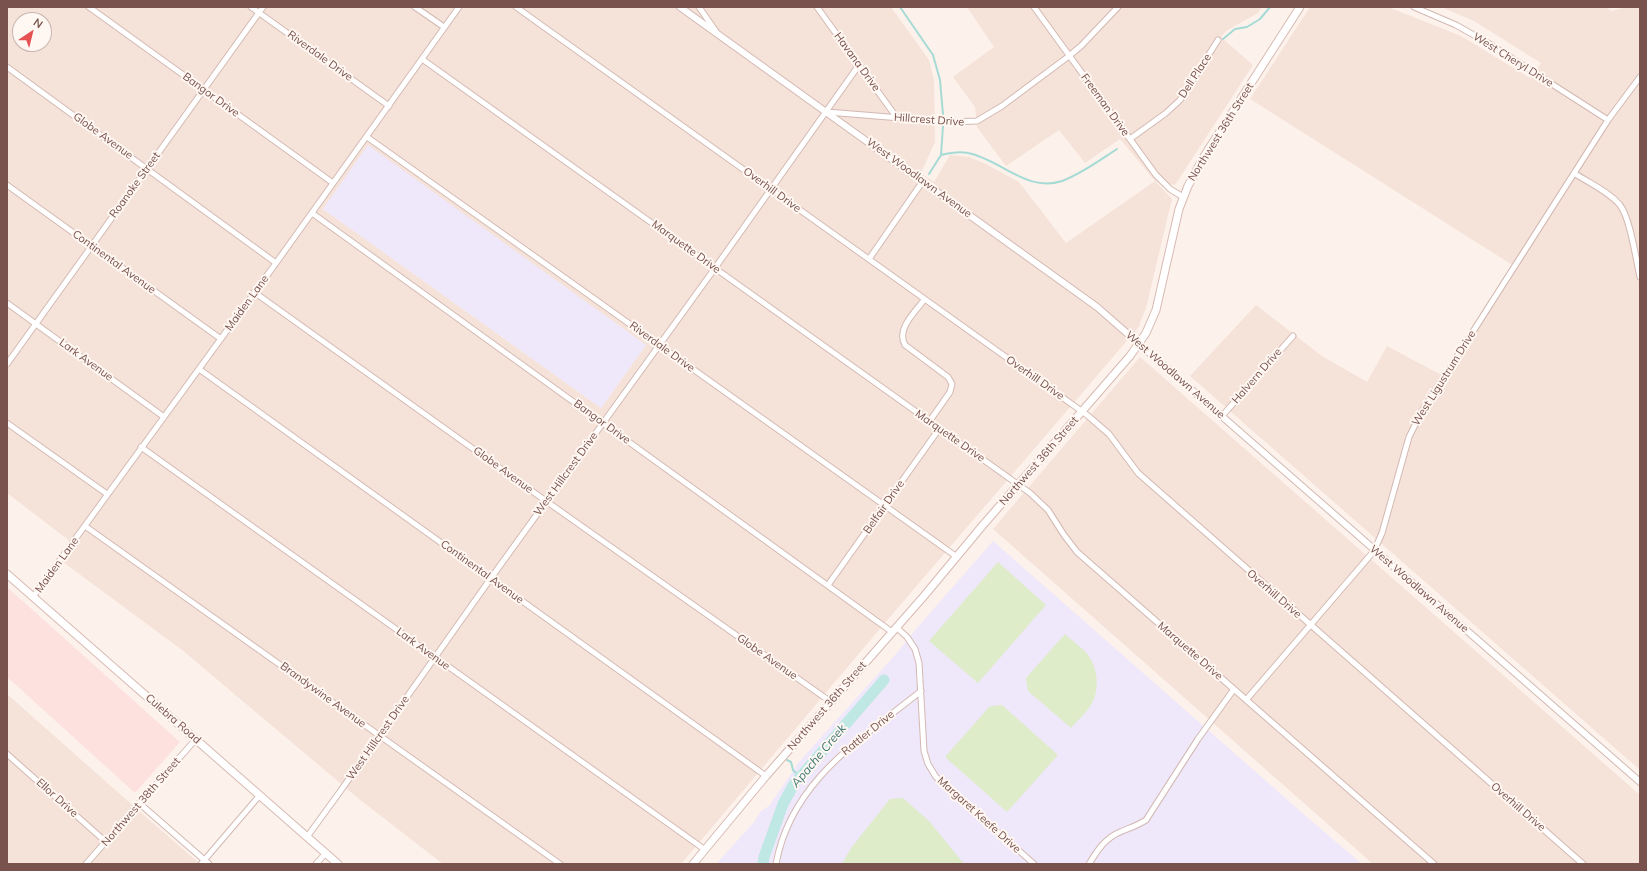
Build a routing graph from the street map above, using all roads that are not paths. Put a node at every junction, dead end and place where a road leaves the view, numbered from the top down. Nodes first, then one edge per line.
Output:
1 (89, 7) edge
2 (251, 7) edge
3 (262, 7) edge
4 (415, 7) edge
5 (459, 7) edge
6 (516, 7) edge
7 (680, 7) edge
8 (699, 7) edge
9 (816, 7) edge
10 (1034, 7) edge
11 (1118, 7) edge
12 (1300, 7) edge
13 (1414, 7) edge
14 (259, 12) junction
15 (444, 28) junction
16 (719, 35) junction
17 (1218, 40) dead end
18 (1069, 56) junction
19 (422, 59) junction
20 (859, 65) junction
21 (7, 67) edge
22 (1640, 77) edge
23 (203, 89) junction
24 (389, 106) junction
25 (827, 112) junction
26 (896, 118) junction
27 (1608, 120) junction
28 (367, 137) junction
29 (1130, 139) junction
30 (147, 168) junction
31 (1574, 173) junction
32 (923, 181) junction
33 (333, 183) junction
34 (7, 185) edge
35 (770, 189) junction
36 (1183, 197) junction
37 (312, 213) junction
38 (92, 246) junction
39 (869, 259) junction
40 (276, 263) junction
41 (715, 268) junction
42 (1640, 277) edge
43 (254, 292) junction
44 (924, 300) junction
45 (7, 303) edge
46 (36, 324) junction
47 (1293, 336) dead end
48 (221, 339) junction
49 (659, 344) junction
50 (1139, 344) junction
51 (7, 364) edge
52 (199, 369) junction
53 (1082, 411) junction
54 (1222, 416) junction
55 (164, 417) junction
56 (602, 422) junction
57 (929, 422) junction
58 (7, 423) edge
59 (939, 429) junction
60 (142, 447) junction
61 (1018, 484) junction
62 (107, 494) junction
63 (546, 501) junction
64 (884, 507) junction
65 (85, 526) junction
66 (1374, 551) junction
67 (957, 557) junction
68 (7, 574) edge
69 (491, 578) junction
70 (828, 585) junction
71 (33, 597) junction
72 (1310, 626) junction
73 (894, 629) junction
74 (435, 657) junction
75 (1234, 689) junction
76 (921, 691) junction
77 (1246, 700) junction
78 (831, 702) junction
79 (380, 736) junction
80 (196, 739) junction
81 (7, 754) edge
82 (766, 776) junction
83 (1640, 782) edge
84 (260, 796) junction
85 (139, 803) junction
86 (307, 837) junction
87 (106, 842) junction
88 (704, 849) junction
89 (326, 853) junction
90 (205, 863) edge
91 (86, 864) edge
92 (316, 864) edge
93 (338, 864) edge
94 (560, 864) edge
95 (693, 864) edge
96 (776, 864) edge
97 (1034, 864) edge
98 (1089, 864) edge
99 (1434, 864) edge
100 (1583, 864) edge

1 - 23 street, Bangor Drive
2 - 14 street, Riverdale Drive
3 - 14 street, Roanoke Street
4 - 15 street
5 - 15 street, Maiden Lane
6 - 35 street, Overhill Drive
7 - 16 street, West Woodlawn Avenue
8 - 16 street
9 - 20 street, Havana Drive
10 - 18 street, Freeman Drive
11 - 18 street, Hillcrest Drive
12 - 36 main road, Northwest 36th Street
13 - 27 street, West Cheryl Drive
14 - 23 street, Roanoke Street
14 - 24 street, Riverdale Drive
15 - 19 street, Maiden Lane
16 - 25 street, West Woodlawn Avenue
17 - 29 street, Dell Place
18 - 26 street, Hillcrest Drive
18 - 29 street, Freeman Drive
19 - 24 street, Maiden Lane
19 - 41 street, Marquette Drive
20 - 25 street
20 - 26 street, Havana Drive
21 - 30 street, Globe Avenue
22 - 27 street, West Ligustrum Drive
23 - 30 street, Roanoke Street
23 - 33 street, Bangor Drive
24 - 28 street, Maiden Lane
25 - 26 street, Hillcrest Drive
25 - 32 street, West Woodlawn Avenue
25 - 35 street, West Hillcrest Drive
27 - 31 street, West Ligustrum Drive
28 - 33 street, Maiden Lane
28 - 49 street, Riverdale Drive
29 - 36 street, Freeman Drive
30 - 38 street, Roanoke Street
30 - 40 street, Globe Avenue
31 - 42 street
31 - 66 street, West Ligustrum Drive
32 - 39 street
32 - 50 street, West Woodlawn Avenue
33 - 37 street, Maiden Lane
34 - 38 street, Continental Avenue
35 - 39 street, Overhill Drive
35 - 41 street, West Hillcrest Drive
36 - 50 main road, Northwest 36th Street
37 - 40 street, Maiden Lane
37 - 56 street, Bangor Drive
38 - 46 street, Roanoke Street
38 - 48 street, Continental Avenue
39 - 44 street, Overhill Drive
40 - 43 street, Maiden Lane
41 - 49 street, West Hillcrest Drive
41 - 57 street, Marquette Drive
43 - 48 street, Maiden Lane
43 - 63 street, Globe Avenue
44 - 53 street, Overhill Drive
44 - 57 street
45 - 46 street, Lark Avenue
46 - 51 street, Roanoke Street
46 - 55 street, Lark Avenue
47 - 54 street, Halvern Drive
48 - 52 street, Maiden Lane
49 - 56 street, West Hillcrest Drive
49 - 64 street, Riverdale Drive
50 - 53 main road, Northwest 36th Street
50 - 54 street, West Woodlawn Avenue
52 - 55 street, Maiden Lane
52 - 69 street, Continental Avenue
53 - 61 main road, Northwest 36th Street
53 - 72 street, Overhill Drive
54 - 66 street, West Woodlawn Avenue
55 - 60 street, Maiden Lane
56 - 63 street, West Hillcrest Drive
56 - 70 street, Bangor Drive
57 - 59 street, Marquette Drive
58 - 62 street
59 - 61 street, Marquette Drive
59 - 64 street, Belfair Drive
60 - 62 street, Maiden Lane
60 - 74 street, Lark Avenue
61 - 67 main road, Northwest 36th Street
61 - 75 street, Marquette Drive
62 - 65 street, Maiden Lane
63 - 69 street, West Hillcrest Drive
63 - 78 street, Globe Avenue
64 - 67 street, Riverdale Drive
64 - 70 street, Belfair Drive
65 - 71 street, Maiden Lane
65 - 79 street, Brandywine Avenue
66 - 72 street, West Ligustrum Drive
66 - 83 street, West Woodlawn Avenue
67 - 73 main road, Northwest 36th Street
68 - 71 main road, Culebra Road
69 - 74 street, West Hillcrest Drive
69 - 82 street, Continental Avenue
70 - 73 street, Bangor Drive
71 - 80 main road, Culebra Road
72 - 77 street, West Ligustrum Drive
72 - 100 street, Overhill Drive
73 - 76 street, Margaret Keefe Drive
73 - 78 main road, Northwest 36th Street
74 - 79 street, West Hillcrest Drive
74 - 88 street, Lark Avenue
75 - 77 street, Marquette Drive
75 - 98 street
76 - 96 street, Rattler Drive
76 - 97 street, Margaret Keefe Drive
77 - 99 street, Marquette Drive
78 - 82 main road, Northwest 36th Street
79 - 86 street, West Hillcrest Drive
79 - 94 street, Brandywine Avenue
80 - 84 main road, Culebra Road
80 - 85 street, Northwest 38th Street
81 - 87 street, Ellor Drive
82 - 88 main road, Northwest 36th Street
84 - 86 main road, Culebra Road
84 - 90 street
85 - 87 street, Northwest 38th Street
85 - 90 street
86 - 89 main road, Culebra Road
87 - 91 street, Northwest 38th Street
88 - 95 main road, Northwest 36th Street
89 - 92 street
89 - 93 main road, Culebra Road

